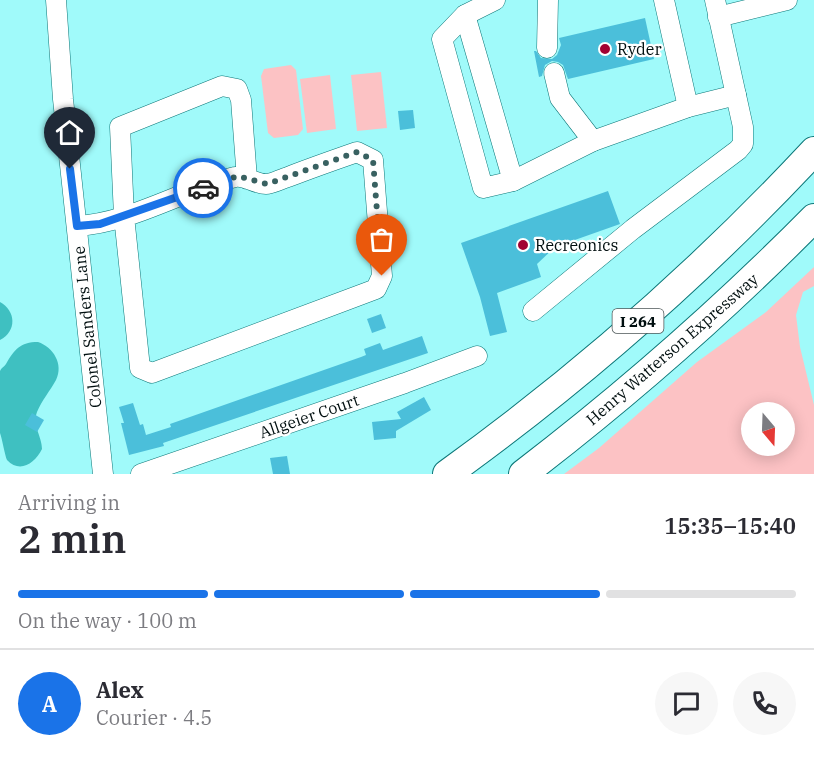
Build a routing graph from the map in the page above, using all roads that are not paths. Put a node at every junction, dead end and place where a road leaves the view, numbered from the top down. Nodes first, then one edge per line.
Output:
1 (56, 0) edge
2 (495, 0) edge
3 (548, 0) edge
4 (664, 0) edge
5 (787, 0) edge
6 (716, 9) edge
7 (465, 15) junction
8 (547, 48) dead end
9 (554, 73) dead end
10 (736, 95) junction
11 (688, 107) junction
12 (593, 141) junction
13 (814, 151) edge
14 (247, 179) junction
15 (513, 181) junction
16 (124, 216) junction
17 (814, 218) edge
18 (77, 226) junction
19 (534, 311) dead end
20 (477, 356) dead end
21 (103, 474) edge
22 (141, 474) edge
23 (447, 474) edge
24 (523, 474) edge

1 - 18 street, Colonel Sanders Lane
2 - 7 street
3 - 8 street
4 - 11 street
5 - 6 street
6 - 10 street
7 - 15 street
7 - 15 street
9 - 12 street
10 - 11 street
10 - 19 street
11 - 12 street
12 - 15 street
13 - 23 highway, I 264
14 - 16 street
14 - 16 street
14 - 16 street
16 - 18 street
17 - 24 highway, Henry Watterson Expressway / I 264
18 - 21 street, Colonel Sanders Lane
20 - 22 street, Allgeier Court

